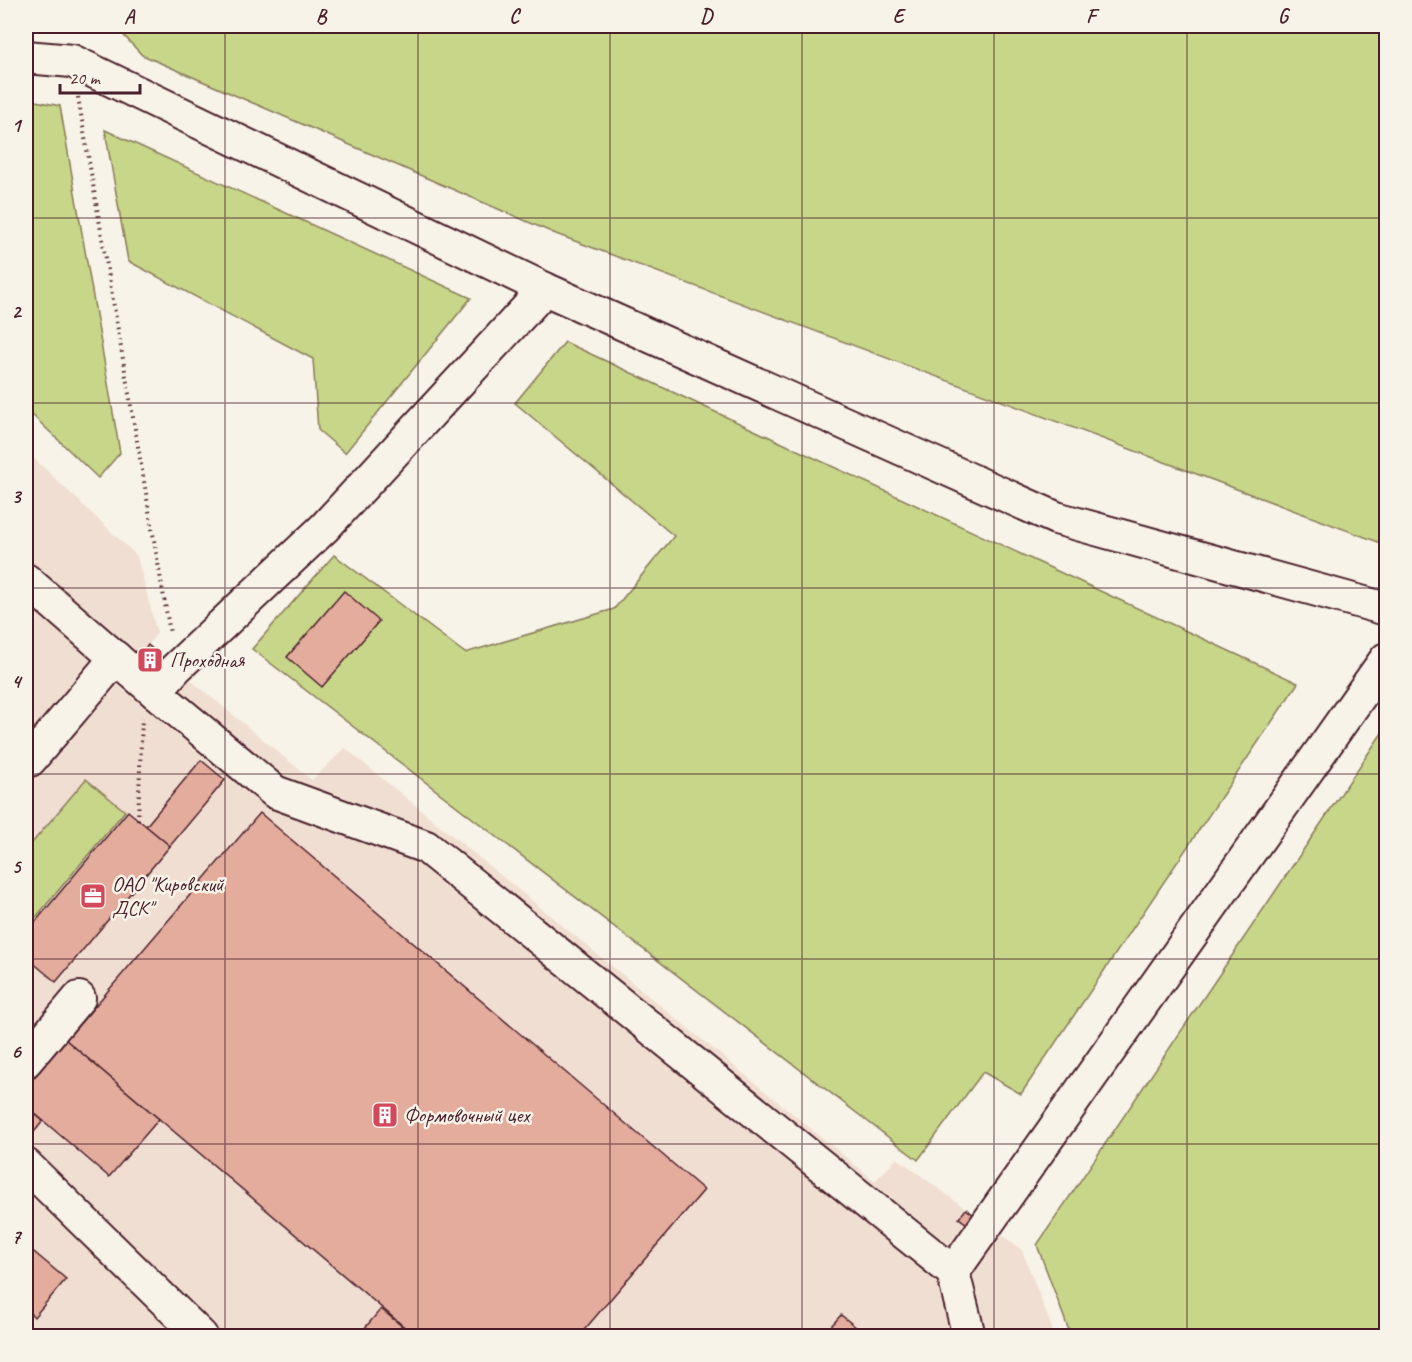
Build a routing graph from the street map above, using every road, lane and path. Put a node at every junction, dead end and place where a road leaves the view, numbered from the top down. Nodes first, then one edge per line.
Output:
1 (26, 57) edge
2 (72, 61) junction
3 (545, 289) junction
4 (26, 580) edge
5 (1386, 609) edge
6 (170, 635) dead end
7 (116, 658) junction
8 (1386, 659) edge
9 (149, 703) junction
10 (30, 760) dead end
11 (138, 820) dead end
12 (79, 998) dead end
13 (26, 1061) edge
14 (26, 1165) edge
15 (953, 1272) junction
16 (201, 1336) edge
17 (969, 1336) edge

1 - 2 street
2 - 3 street
2 - 6 path
3 - 5 street
3 - 9 street
4 - 7 street
7 - 9 street
7 - 10 street
8 - 15 street
9 - 11 path
9 - 15 street
12 - 13 street
14 - 16 street
15 - 17 street

